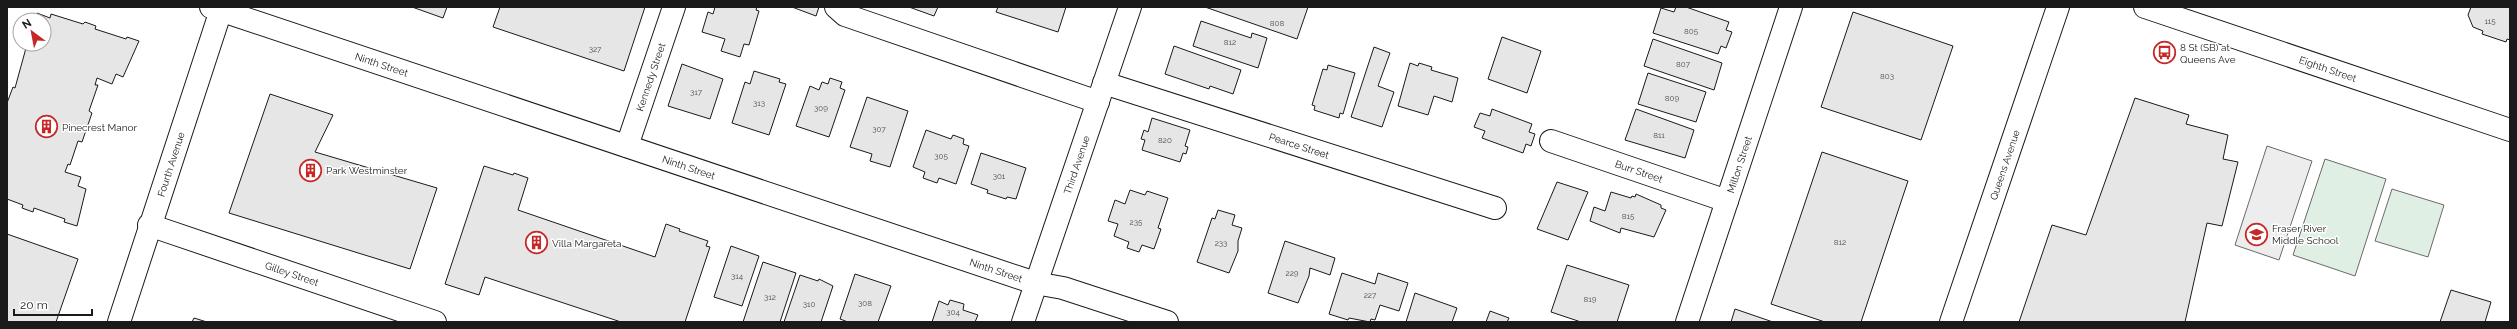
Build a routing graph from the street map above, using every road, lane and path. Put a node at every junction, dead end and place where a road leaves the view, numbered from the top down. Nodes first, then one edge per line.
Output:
1 (674, 7) edge
2 (836, 7) edge
3 (1130, 7) edge
4 (1790, 7) edge
5 (2058, 7) edge
6 (2146, 7) edge
7 (218, 8) edge
8 (1101, 92) junction
9 (2510, 130) edge
10 (1551, 141) dead end
11 (627, 146) junction
12 (1726, 201) junction
13 (1495, 208) dead end
14 (149, 225) junction
15 (1035, 283) junction
16 (119, 322) edge
17 (435, 322) edge
18 (1023, 322) edge
19 (1167, 322) edge
20 (1687, 322) edge
21 (1951, 322) edge

1 - 11 street, Kennedy Street
2 - 8 street, Pearce Street
3 - 8 street, Third Avenue
4 - 12 street, Milton Street
5 - 21 street, Queens Avenue
6 - 9 street, Eighth Street
7 - 11 street, Ninth Street
7 - 14 street, Fourth Avenue
8 - 13 street, Pearce Street
8 - 15 street, Third Avenue
10 - 12 street, Burr Street
11 - 15 street, Ninth Street
12 - 20 street, Milton Street
14 - 16 street, Fourth Avenue
14 - 17 street, Gilley Street
15 - 18 street, Third Avenue
15 - 19 street, Ninth Street

